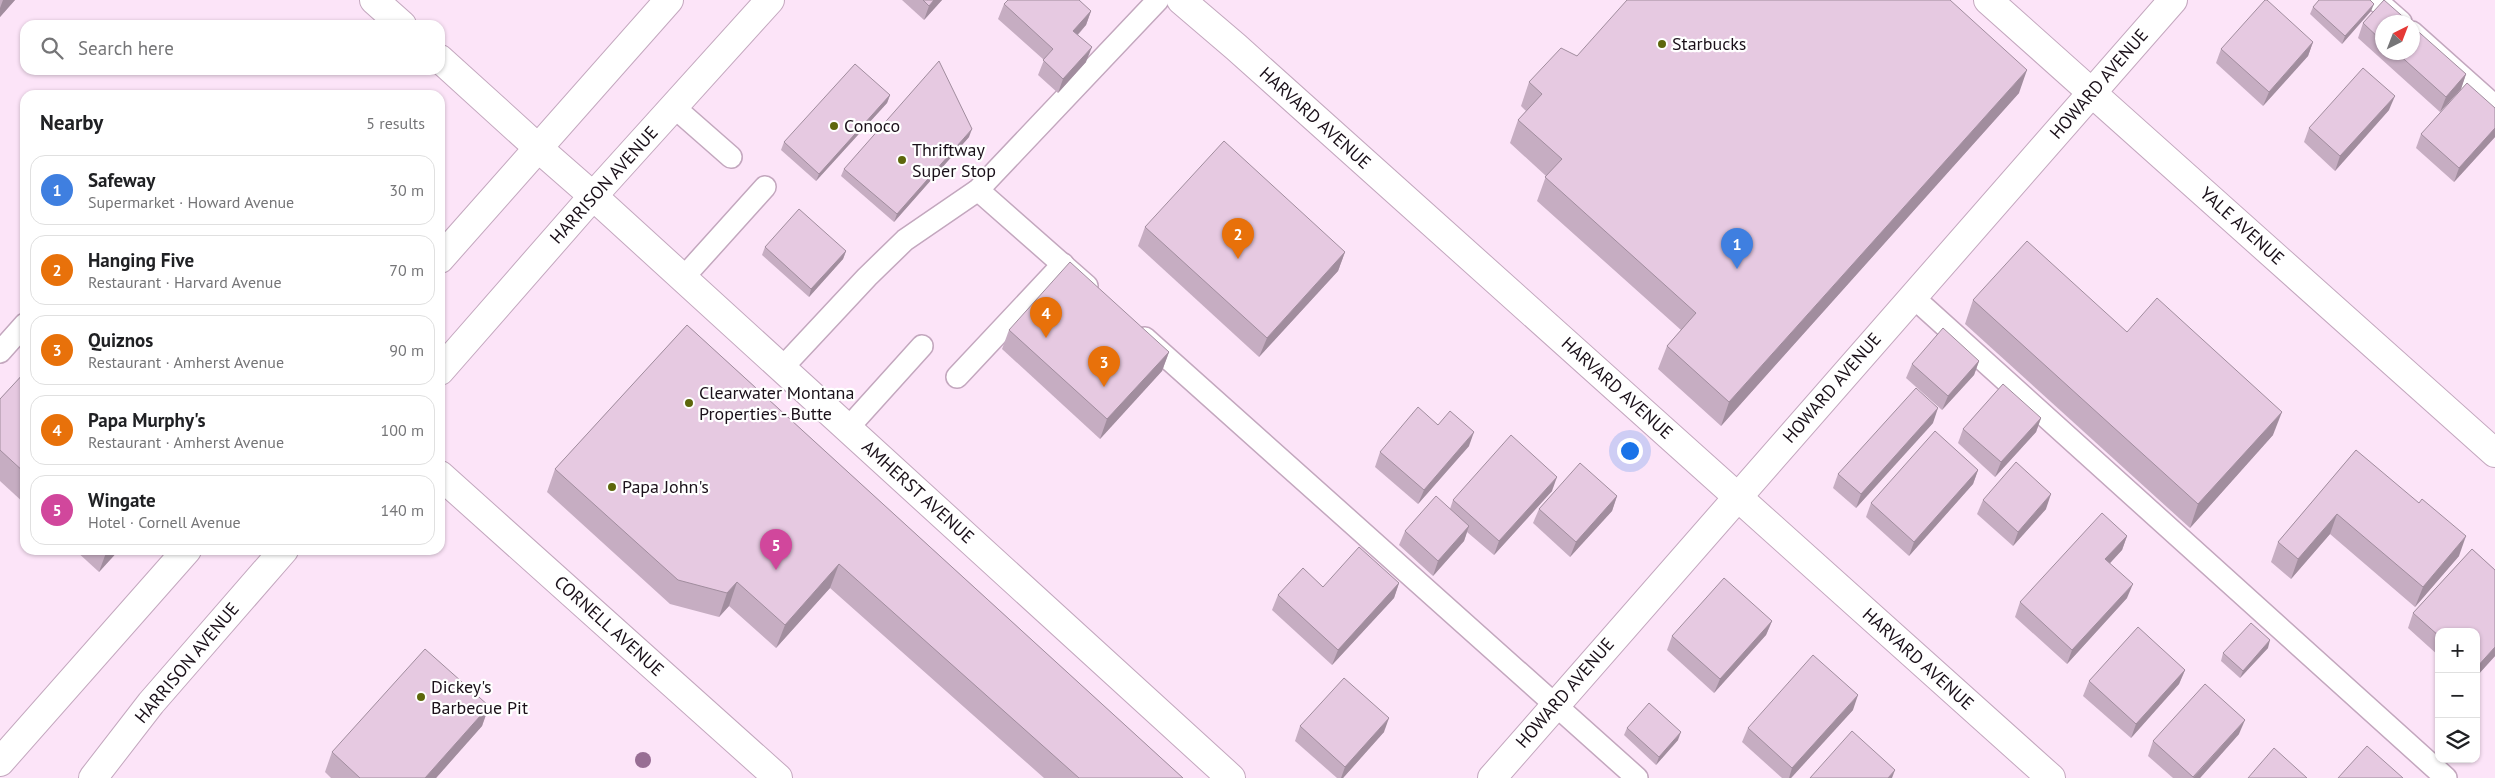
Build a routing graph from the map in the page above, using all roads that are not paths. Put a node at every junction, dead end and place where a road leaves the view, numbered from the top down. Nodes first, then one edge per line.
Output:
1 (374, 0) edge
2 (669, 0) edge
3 (770, 0) edge
4 (1158, 0) edge
5 (1181, 0) edge
6 (1988, 0) edge
7 (2173, 0) edge
8 (2376, 0) edge
9 (2393, 15) edge
10 (396, 20) edge
11 (2420, 39) edge
12 (445, 64) edge
13 (2092, 92) junction
14 (2495, 106) edge
15 (674, 107) junction
16 (537, 147) junction
17 (731, 157) dead end
18 (764, 187) dead end
19 (978, 190) junction
20 (593, 196) junction
21 (445, 253) edge
22 (1063, 264) junction
23 (683, 278) junction
24 (1912, 296) junction
25 (1100, 297) edge
26 (1129, 323) edge
27 (20, 330) edge
28 (922, 346) dead end
29 (0, 352) edge
30 (445, 365) edge
31 (782, 368) junction
32 (957, 378) dead end
33 (848, 428) junction
34 (2495, 453) edge
35 (445, 479) edge
36 (1737, 496) junction
37 (184, 555) edge
38 (280, 555) edge
39 (1556, 704) junction
40 (0, 762) edge
41 (93, 778) edge
42 (778, 778) edge
43 (1231, 778) edge
44 (1492, 778) edge
45 (1637, 778) edge
46 (2052, 778) edge
47 (2446, 778) edge

1 - 10 street
2 - 16 street
3 - 15 street, HARRISON AVENUE
4 - 19 lane
5 - 36 street, HARVARD AVENUE
6 - 13 street, YALE AVENUE
7 - 13 street, HOWARD AVENUE
8 - 9 lane
11 - 14 lane
12 - 16 street, AMHERST AVENUE
13 - 24 street, HOWARD AVENUE
13 - 34 street, YALE AVENUE
15 - 17 lane
15 - 20 street, HARRISON AVENUE
16 - 20 street, AMHERST AVENUE
16 - 21 street
18 - 23 lane
19 - 22 lane
19 - 31 lane
20 - 23 street, AMHERST AVENUE
20 - 30 street, HARRISON AVENUE
22 - 25 lane
22 - 32 lane
23 - 31 street, AMHERST AVENUE
24 - 36 street, HOWARD AVENUE
24 - 47 lane
26 - 39 lane
27 - 29 lane
28 - 33 lane
31 - 33 street, AMHERST AVENUE
33 - 43 street, AMHERST AVENUE
35 - 42 street, CORNELL AVENUE
36 - 39 street, HOWARD AVENUE
36 - 46 street, HARVARD AVENUE
37 - 40 street
38 - 41 street, HARRISON AVENUE
39 - 44 street, HOWARD AVENUE
39 - 45 lane

